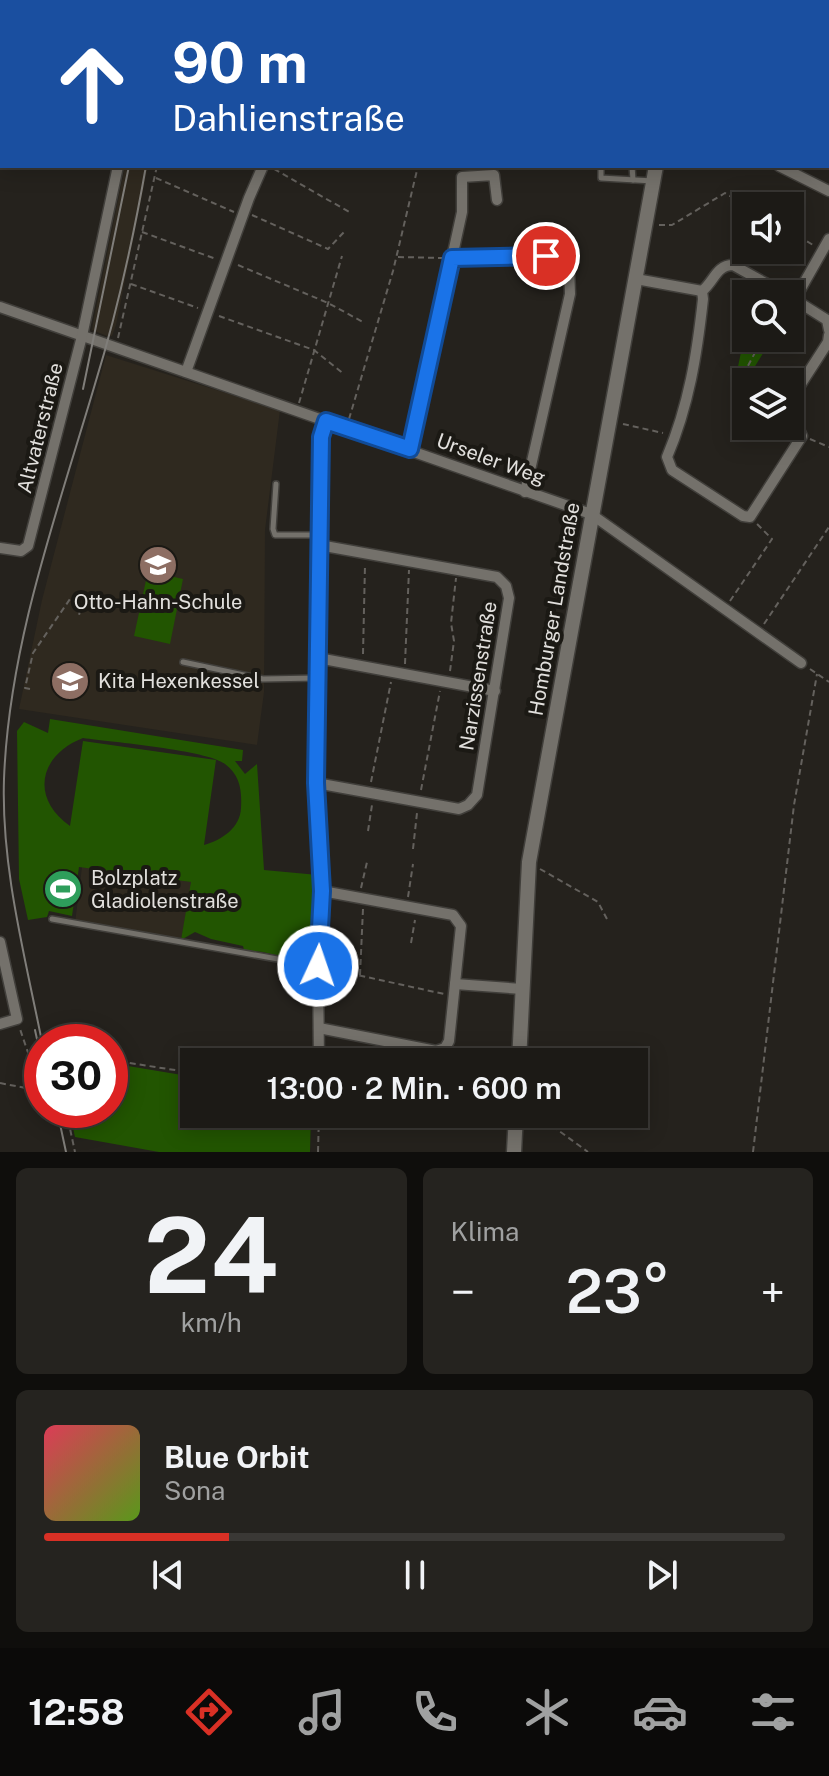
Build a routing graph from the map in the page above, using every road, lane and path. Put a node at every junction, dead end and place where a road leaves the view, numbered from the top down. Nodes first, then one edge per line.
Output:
1 (118, 168) edge
2 (157, 168) edge
3 (262, 168) edge
4 (273, 168) edge
5 (418, 168) edge
6 (601, 168) edge
7 (632, 168) edge
8 (783, 168) edge
9 (655, 173) edge
10 (155, 177) junction
11 (633, 180) junction
12 (829, 191) edge
13 (732, 197) edge
14 (497, 200) dead end
15 (351, 213) dead end
16 (243, 214) junction
17 (646, 224) junction
18 (142, 232) junction
19 (344, 232) dead end
20 (804, 239) edge
21 (829, 239) edge
22 (823, 251) junction
23 (342, 256) dead end
24 (396, 257) junction
25 (452, 258) junction
26 (226, 261) junction
27 (636, 279) junction
28 (760, 280) edge
29 (802, 280) edge
30 (131, 284) junction
31 (702, 291) junction
32 (328, 303) junction
33 (804, 306) edge
34 (0, 307) edge
35 (208, 312) junction
36 (363, 322) dead end
37 (829, 332) edge
38 (82, 336) junction
39 (116, 347) junction
40 (314, 350) junction
41 (186, 372) junction
42 (344, 374) dead end
43 (804, 379) edge
44 (297, 412) junction
45 (326, 421) junction
46 (608, 422) junction
47 (347, 427) junction
48 (676, 435) junction
49 (804, 437) edge
50 (799, 440) edge
51 (829, 447) edge
52 (410, 449) junction
53 (276, 484) dead end
54 (525, 492) junction
55 (591, 514) junction
56 (750, 517) junction
57 (829, 527) edge
58 (319, 540) junction
59 (0, 548) edge
60 (366, 553) junction
61 (409, 561) junction
62 (457, 569) junction
63 (725, 609) junction
64 (79, 615) dead end
65 (759, 632) junction
66 (318, 658) junction
67 (183, 662) dead end
68 (801, 663) joint
69 (360, 667) junction
70 (398, 674) junction
71 (817, 674) junction
72 (318, 678) junction
73 (445, 682) junction
74 (829, 682) edge
75 (30, 689) dead end
76 (495, 691) junction
77 (316, 783) junction
78 (372, 792) junction
79 (419, 801) junction
80 (368, 831) dead end
81 (413, 849) dead end
82 (367, 862) dead end
83 (413, 864) dead end
84 (533, 864) joint
85 (322, 891) junction
86 (361, 898) junction
87 (412, 907) junction
88 (52, 919) dead end
89 (608, 921) dead end
90 (0, 942) edge
91 (411, 943) dead end
92 (318, 966) junction
93 (360, 976) junction
94 (455, 984) junction
95 (522, 989) junction
96 (453, 996) junction
97 (17, 1019) junction
98 (0, 1024) edge
99 (319, 1028) junction
100 (319, 1048) edge
101 (521, 1048) edge
102 (522, 1048) edge
103 (128, 1063) edge
104 (180, 1071) edge
105 (0, 1083) edge
106 (70, 1128) edge
107 (319, 1128) edge
108 (517, 1128) edge
109 (555, 1128) edge
110 (75, 1152) edge
111 (318, 1152) edge
112 (516, 1152) edge
113 (588, 1152) edge
114 (753, 1152) edge

1 - 38 street
2 - 10 path
3 - 16 street
4 - 15 path
5 - 24 path
6 - 11 lane
7 - 11 lane
8 - 12 street
9 - 11 lane
9 - 17 street, Homburger Landstraße
10 - 16 path
10 - 18 path
13 - 17 path
14 - 25 street
16 - 19 path
16 - 26 street
17 - 27 street, Homburger Landstraße
18 - 26 path
18 - 30 path
20 - 22 path
21 - 22 street
22 - 29 street
23 - 32 path
24 - 25 path
24 - 47 path
25 - 52 street
25 - 54 street
26 - 32 path
26 - 35 street
27 - 31 street
27 - 46 street, Homburger Landstraße
28 - 31 street
30 - 35 path
30 - 39 path
31 - 48 street
32 - 36 path
32 - 40 path
33 - 37 street
34 - 38 street, Urseler Weg
35 - 40 path
35 - 41 street
37 - 43 street
38 - 39 street, Urseler Weg
38 - 59 street, Altvaterstraße
39 - 41 street, Urseler Weg
40 - 42 path
40 - 44 path
41 - 44 street, Urseler Weg
44 - 45 street, Urseler Weg
45 - 47 street, Urseler Weg
45 - 58 street
46 - 48 path
46 - 55 street, Homburger Landstraße
47 - 52 street, Urseler Weg
48 - 56 street
49 - 51 path
50 - 56 street
52 - 54 street, Urseler Weg
53 - 58 lane
54 - 55 street, Urseler Weg
55 - 63 street, Urseler Weg
55 - 95 street, Homburger Landstraße
56 - 63 path
57 - 65 path
58 - 60 street, Narzissenstraße
58 - 66 street
60 - 61 street, Narzissenstraße
60 - 69 path
61 - 62 street, Narzissenstraße
61 - 70 path
62 - 73 path
62 - 76 street, Narzissenstraße
63 - 65 street, Urseler Weg
64 - 75 path
65 - 68 street, Urseler Weg
66 - 69 street
66 - 72 street
67 - 72 lane
68 - 71 path
69 - 70 street
70 - 73 street
70 - 78 path
71 - 74 path
71 - 114 path
72 - 77 street
73 - 76 street
73 - 79 path
76 - 79 street, Narzissenstraße
77 - 78 street, Narzissenstraße
77 - 85 street
78 - 79 street, Narzissenstraße
78 - 80 path
79 - 81 path
82 - 86 path
83 - 87 path
84 - 89 path
84 - 102 street
85 - 86 street
85 - 92 street
86 - 87 street
86 - 93 path
87 - 91 path
87 - 94 street
88 - 92 lane
90 - 97 street
92 - 93 path
92 - 99 street
93 - 96 path
94 - 95 street
94 - 96 street
95 - 101 street, Homburger Landstraße
96 - 99 street
97 - 98 street
97 - 105 path
99 - 100 street
103 - 104 path
106 - 110 path
107 - 111 path
108 - 112 street
109 - 113 path

